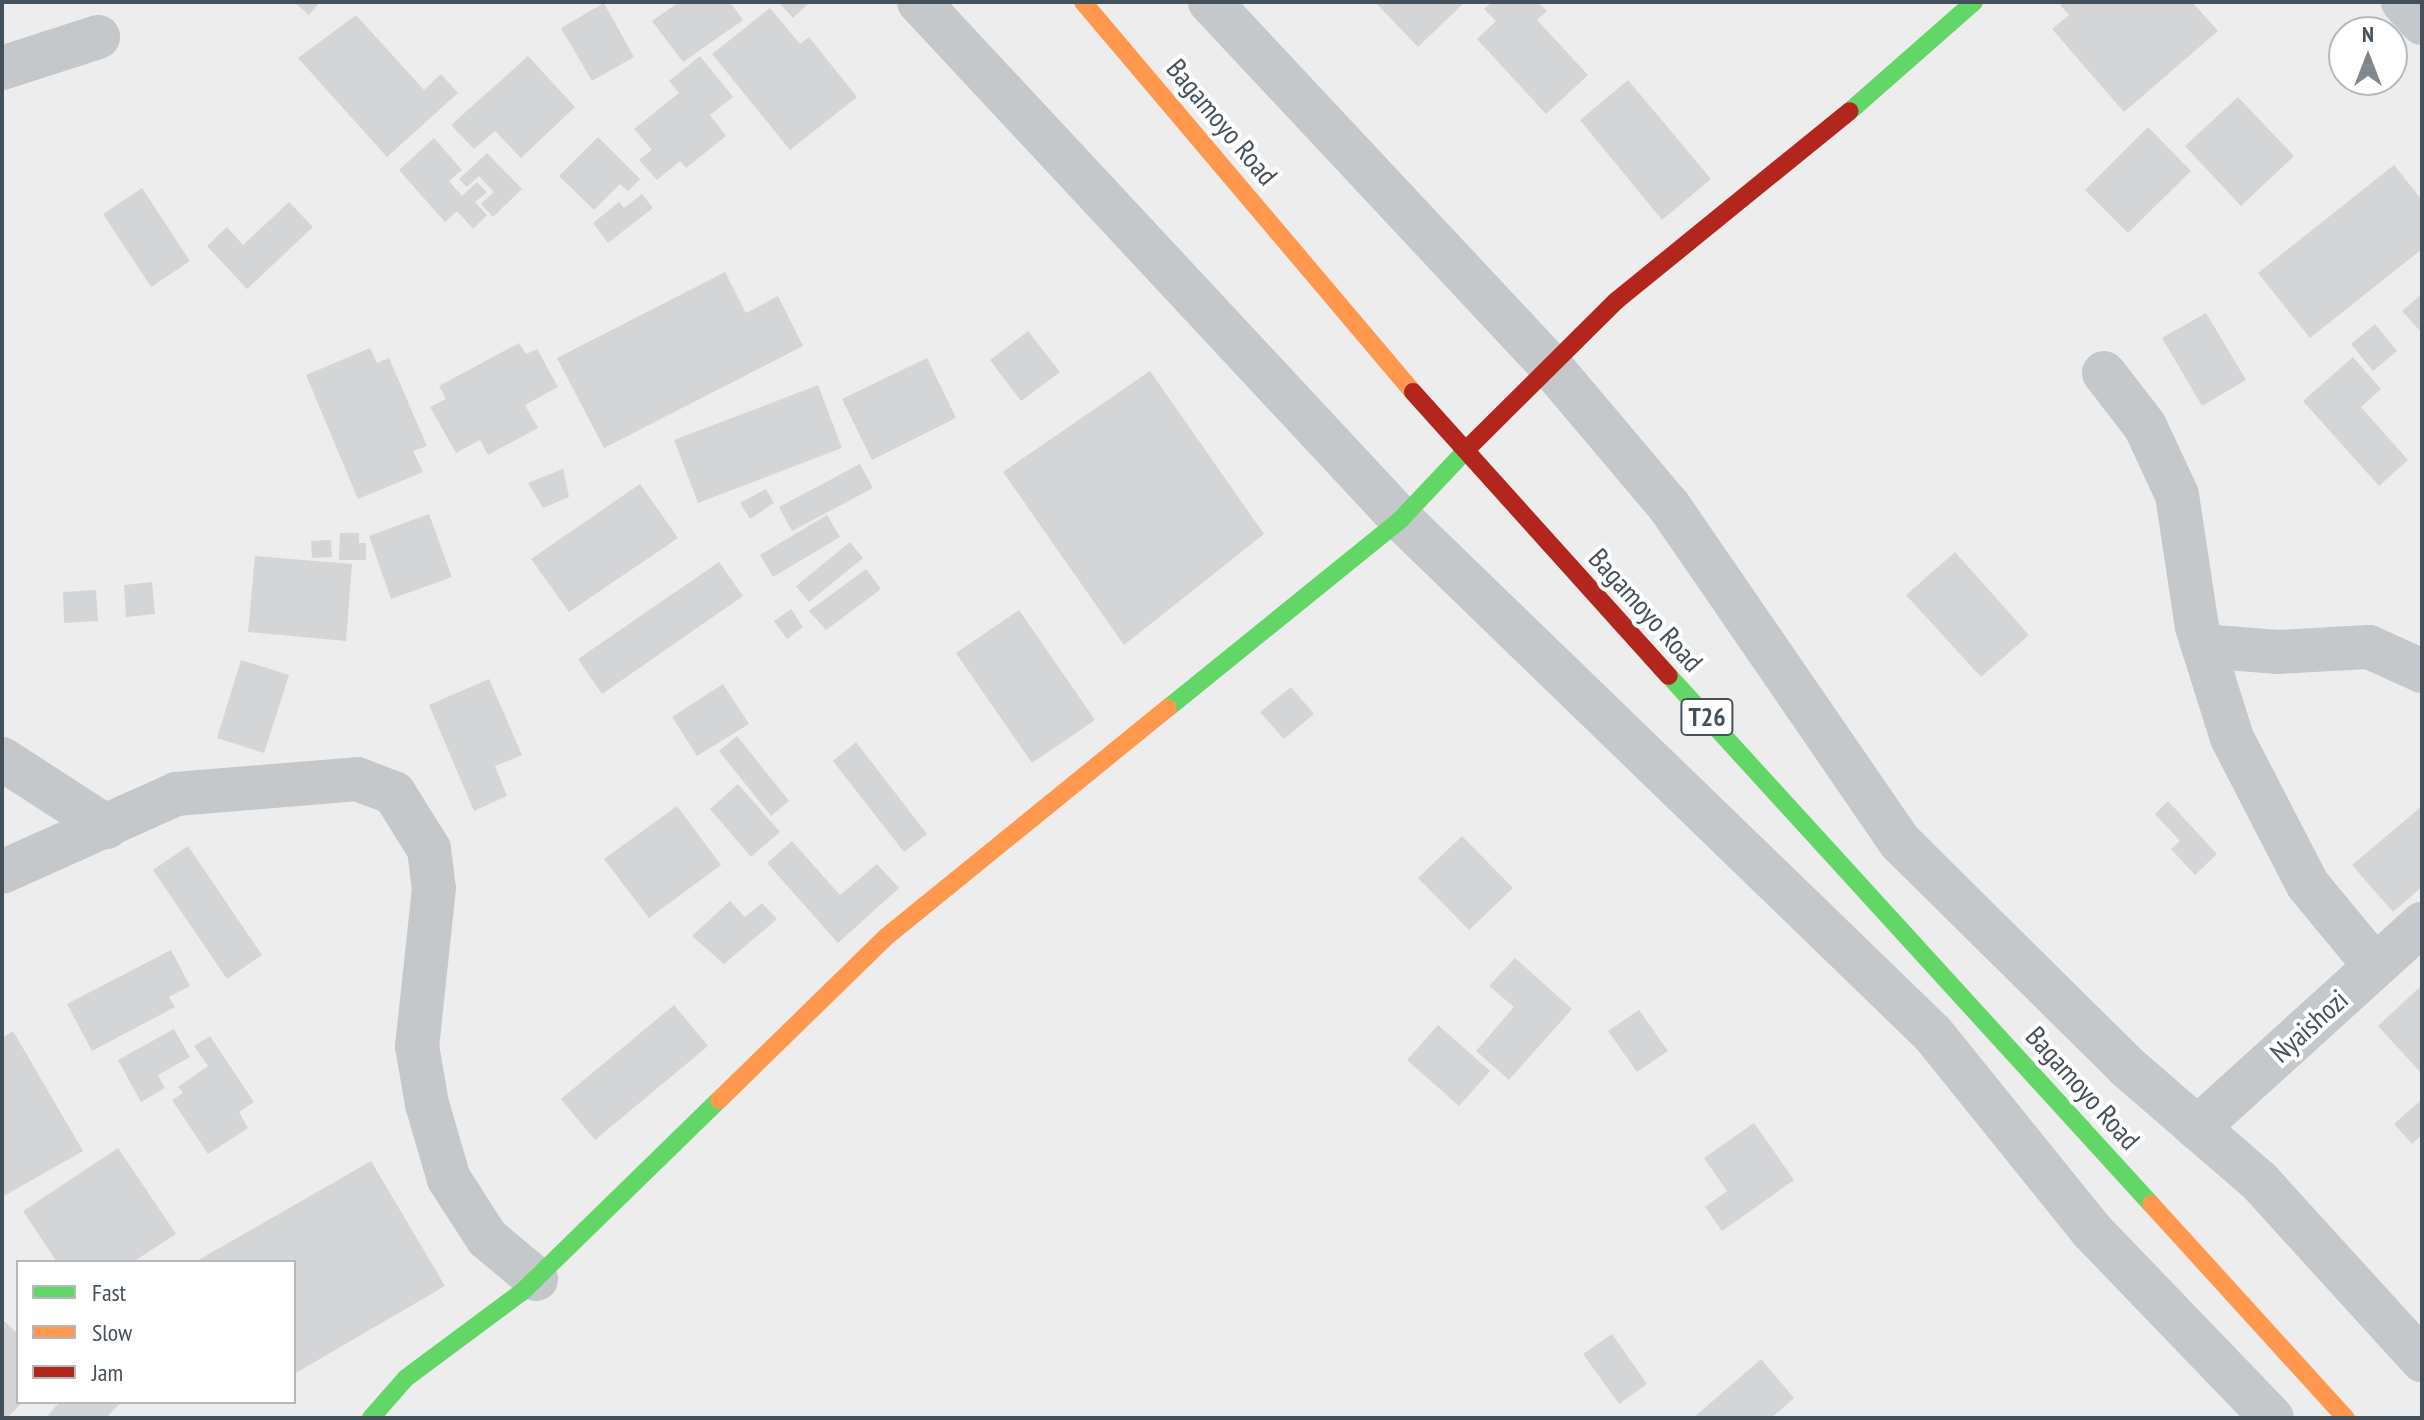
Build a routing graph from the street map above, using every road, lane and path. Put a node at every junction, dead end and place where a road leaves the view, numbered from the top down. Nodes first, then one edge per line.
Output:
1 (919, 2) edge
2 (1083, 2) edge
3 (1210, 2) edge
4 (1974, 2) edge
5 (2403, 2) edge
6 (2422, 23) edge
7 (98, 37) dead end
8 (2, 68) edge
9 (1548, 363) junction
10 (2104, 373) dead end
11 (1466, 454) junction
12 (1401, 519) junction
13 (2203, 646) junction
14 (2422, 671) edge
15 (2, 759) edge
16 (107, 827) junction
17 (2, 872) edge
18 (2422, 924) edge
19 (2375, 966) junction
20 (2197, 1128) junction
21 (536, 1279) junction
22 (2422, 1360) edge
23 (371, 1418) edge
24 (2272, 1418) edge
25 (2346, 1418) edge

1 - 12 street
2 - 11 main road, Bagamoyo Road / T26
3 - 9 street
4 - 9 main road
5 - 6 street
7 - 8 street
9 - 11 main road
9 - 20 street
10 - 13 street
11 - 12 main road
11 - 25 main road, Bagamoyo Road / T26
12 - 21 main road
12 - 24 street
13 - 14 street
13 - 19 street
15 - 16 street
16 - 17 street
16 - 21 street
18 - 19 street, Nyaishozi
19 - 20 street, Nyaishozi
20 - 22 street
21 - 23 main road

